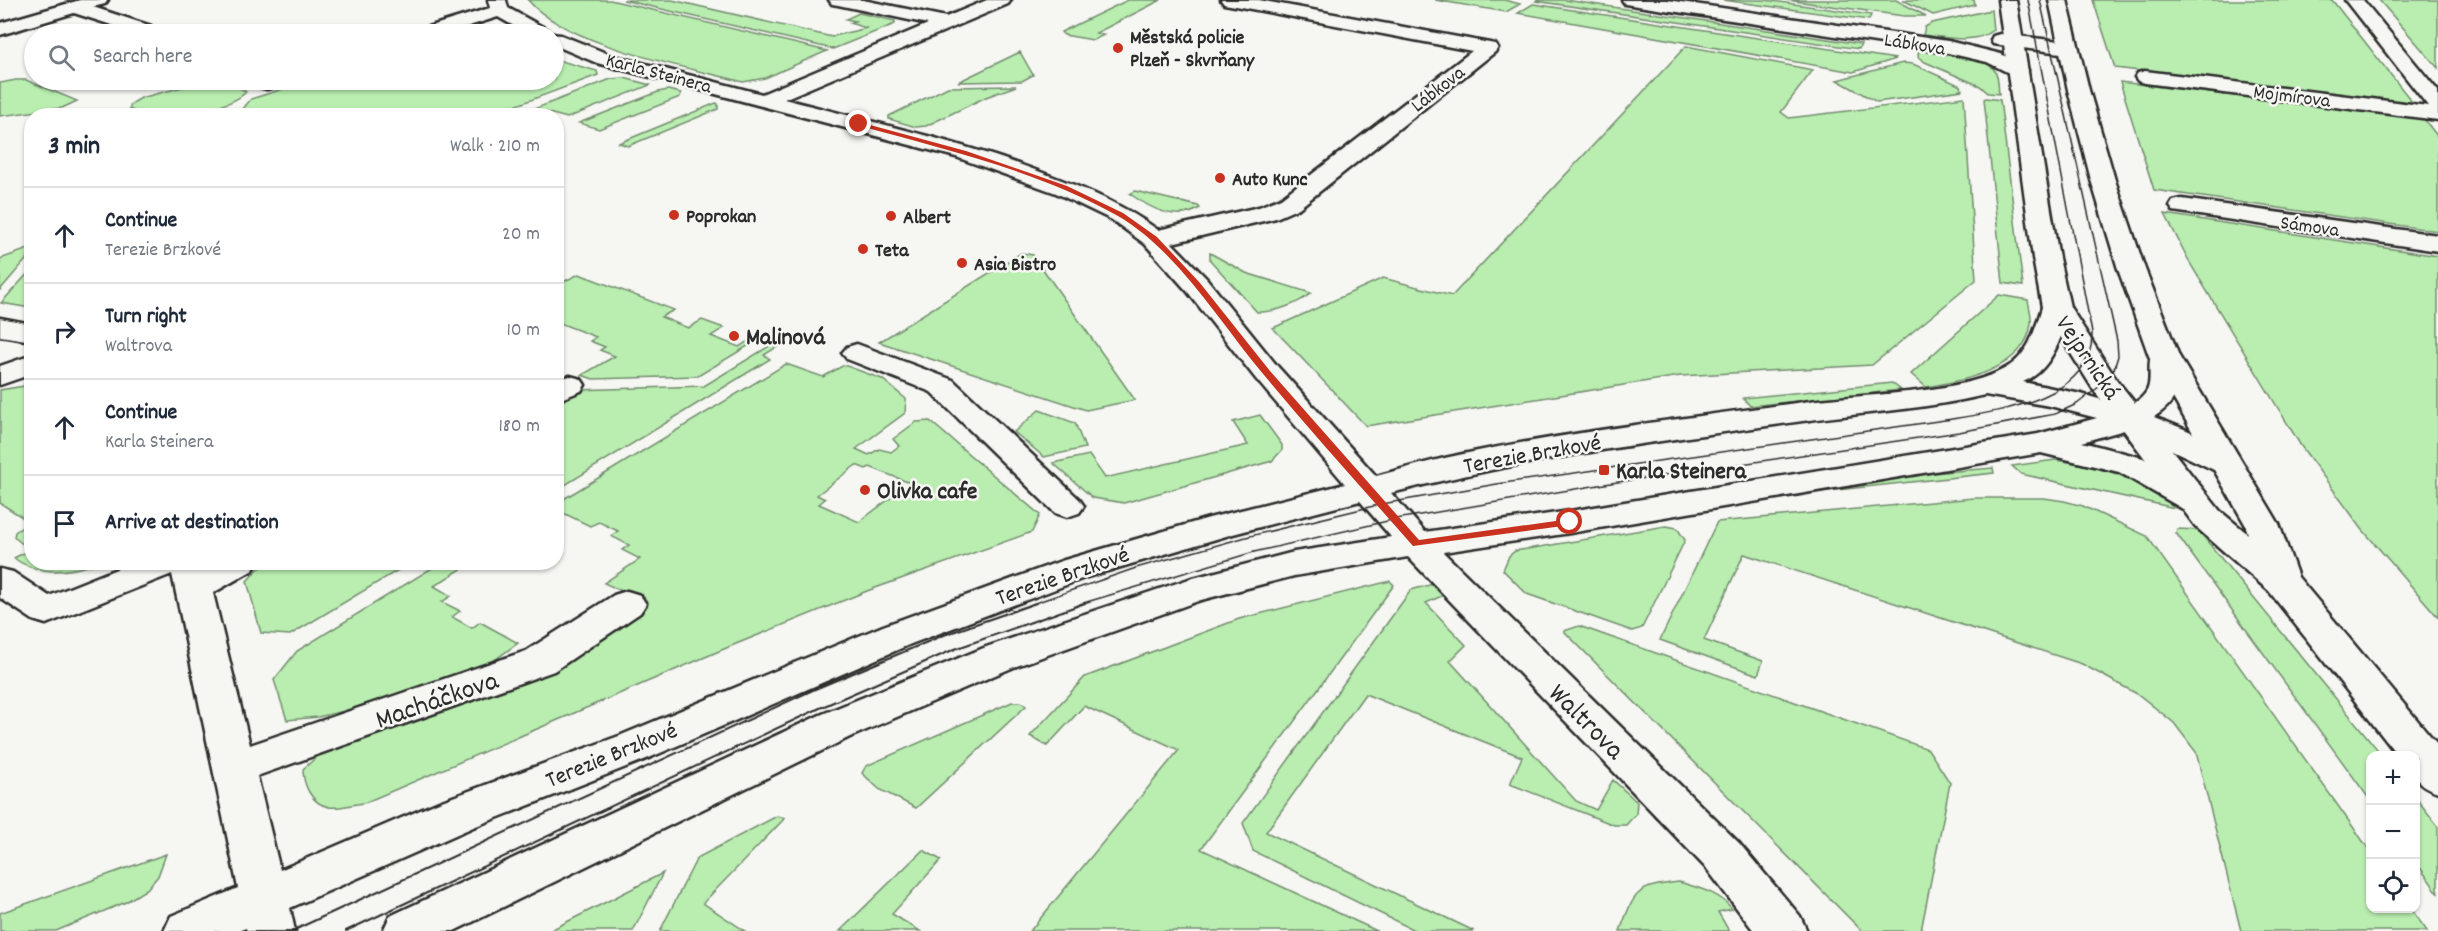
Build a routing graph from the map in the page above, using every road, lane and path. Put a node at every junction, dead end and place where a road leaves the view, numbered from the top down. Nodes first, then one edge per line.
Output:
1 (99, 0) edge
2 (838, 0) edge
3 (1002, 0) edge
4 (1230, 0) edge
5 (1631, 0) edge
6 (1661, 0) edge
7 (2007, 0) edge
8 (2058, 0) edge
9 (2354, 0) edge
10 (498, 6) edge
11 (74, 7) junction
12 (948, 23) junction
13 (126, 24) edge
14 (451, 24) edge
15 (526, 24) edge
16 (0, 28) edge
17 (2009, 40) junction
18 (564, 43) edge
19 (2068, 48) junction
20 (2019, 70) junction
21 (2145, 77) dead end
22 (767, 99) junction
23 (2438, 105) edge
24 (2438, 114) edge
25 (2182, 206) dead end
26 (1154, 239) junction
27 (2438, 243) edge
28 (2056, 307) junction
29 (0, 327) edge
30 (24, 332) edge
31 (857, 353) dead end
32 (2164, 356) junction
33 (24, 367) edge
34 (0, 376) edge
35 (1986, 387) junction
36 (2132, 418) junction
37 (2041, 443) junction
38 (2226, 463) junction
39 (1379, 500) junction
40 (2195, 502) junction
41 (1067, 506) dead end
42 (1417, 544) junction
43 (183, 571) edge
44 (0, 581) edge
45 (2282, 582) junction
46 (627, 604) dead end
47 (233, 768) junction
48 (2438, 775) edge
49 (267, 914) edge
50 (188, 931) edge
51 (407, 931) edge
52 (1783, 931) edge

1 - 11 street
2 - 12 street
3 - 12 street
4 - 26 street, Lábkova
5 - 20 street, Lábkova
6 - 17 street, Lábkova
7 - 17 street, Vejprnická
8 - 19 street, Vejprnická
9 - 23 street
10 - 14 street
10 - 15 street
11 - 13 street
11 - 16 street
12 - 22 street
17 - 19 street, Lábkova
17 - 20 street, Vejprnická
18 - 22 street, Karla Steinera
19 - 32 street, Vejprnická
20 - 28 street, Vejprnická
21 - 24 street, Mojmírova
22 - 26 street, Karla Steinera
25 - 27 street, Sámova
26 - 39 street, Karla Steinera
28 - 35 street, Terezie Brzkové
28 - 36 street, Vejprnická
29 - 30 street
31 - 41 street
32 - 36 street
32 - 38 street, Vejprnická
33 - 34 street
35 - 36 street, Terezie Brzkové
35 - 39 street, Terezie Brzkové
36 - 37 street
36 - 38 street, Terezie Brzkové
36 - 40 street, Vejprnická
37 - 40 street
37 - 42 street
38 - 45 street, Vejprnická
39 - 42 street, Waltrova
39 - 49 street, Terezie Brzkové
40 - 45 street, Vejprnická
42 - 51 street
42 - 52 street, Waltrova
43 - 44 street
43 - 47 street
45 - 48 street, Vejprnická
46 - 47 street, Macháčkova
47 - 49 street
49 - 50 street, Terezie Brzkové

